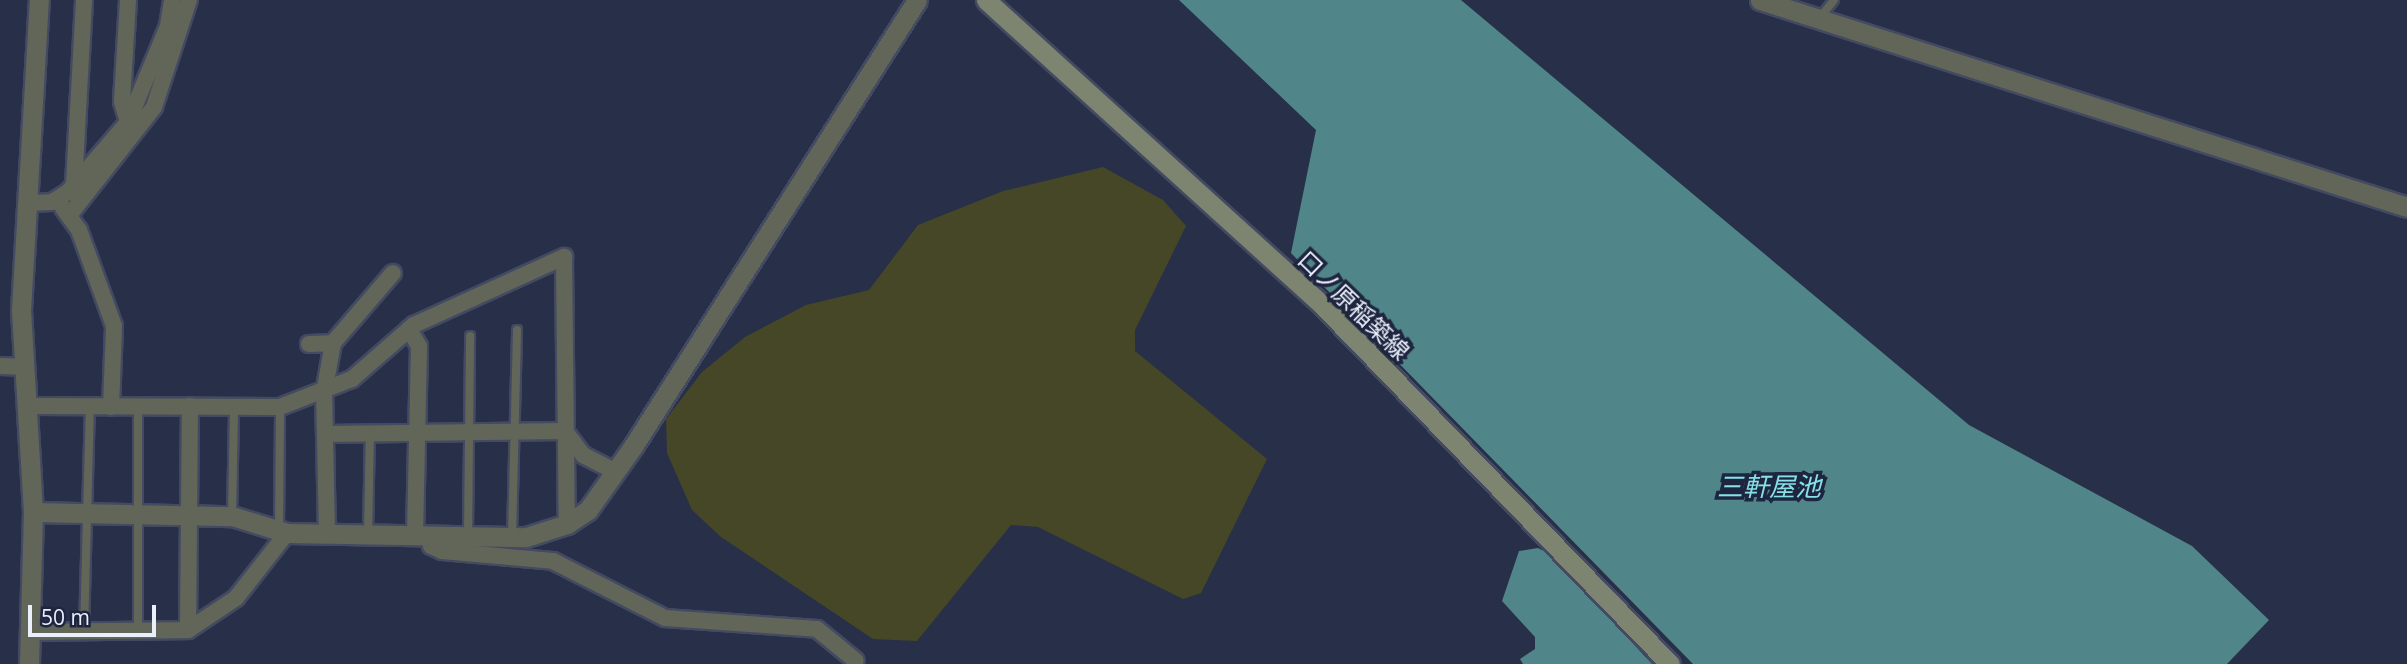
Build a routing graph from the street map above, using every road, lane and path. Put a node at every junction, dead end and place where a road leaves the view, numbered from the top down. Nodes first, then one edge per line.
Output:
1 (39, 0) edge
2 (84, 0) edge
3 (128, 0) edge
4 (172, 0) edge
5 (189, 0) edge
6 (916, 0) edge
7 (986, 0) edge
8 (1760, 0) edge
9 (1834, 0) edge
10 (1819, 19) junction
11 (128, 121) junction
12 (74, 185) junction
13 (27, 202) junction
14 (52, 202) junction
15 (2407, 206) edge
16 (71, 214) junction
17 (393, 273) dead end
18 (409, 329) junction
19 (517, 330) dead end
20 (470, 336) dead end
21 (309, 344) dead end
22 (333, 344) junction
23 (0, 366) edge
24 (23, 368) junction
25 (324, 393) junction
26 (29, 406) junction
27 (90, 407) junction
28 (111, 407) junction
29 (138, 407) junction
30 (190, 407) junction
31 (234, 407) junction
32 (280, 407) junction
33 (565, 431) junction
34 (513, 432) junction
35 (417, 433) junction
36 (467, 433) junction
37 (325, 434) junction
38 (370, 434) junction
39 (616, 472) junction
40 (33, 512) junction
41 (89, 513) junction
42 (136, 513) junction
43 (189, 514) junction
44 (232, 516) junction
45 (567, 524) junction
46 (283, 531) junction
47 (327, 533) junction
48 (368, 534) junction
49 (422, 535) junction
50 (468, 536) junction
51 (512, 537) junction
52 (188, 630) junction
53 (30, 632) junction
54 (84, 632) junction
55 (138, 632) junction
56 (856, 661) dead end
57 (29, 664) edge
58 (1670, 664) edge

1 - 13 street
2 - 12 street
3 - 11 street
4 - 11 street
5 - 16 street
6 - 39 street
7 - 58 main road, 口ノ原稲築線
8 - 10 street
9 - 10 lane
10 - 15 street
11 - 12 street
12 - 14 street
13 - 14 street
13 - 24 street
14 - 16 street
16 - 28 street
17 - 22 street
18 - 25 street
18 - 33 street
18 - 35 street
19 - 34 lane
20 - 36 lane
21 - 22 street
22 - 25 street
23 - 24 street
24 - 26 street
25 - 32 street
25 - 37 street
26 - 27 street
26 - 40 street
27 - 28 street
27 - 41 lane
28 - 29 street
29 - 30 street
29 - 42 lane
30 - 31 street
30 - 43 street
31 - 32 street
31 - 44 lane
32 - 46 lane
33 - 34 street
33 - 39 street
33 - 45 street
34 - 36 street
34 - 51 lane
35 - 36 street
35 - 38 street
35 - 49 street
36 - 50 lane
37 - 38 street
37 - 47 street
38 - 48 lane
39 - 45 street
40 - 41 street
40 - 53 street
41 - 42 street
41 - 54 lane
42 - 43 street
42 - 55 lane
43 - 44 street
43 - 52 street
44 - 46 street
45 - 51 street
46 - 47 street
46 - 52 street
47 - 48 street
48 - 49 street
49 - 50 street
49 - 56 street
50 - 51 street
52 - 55 street
53 - 54 street
53 - 57 street
54 - 55 street

